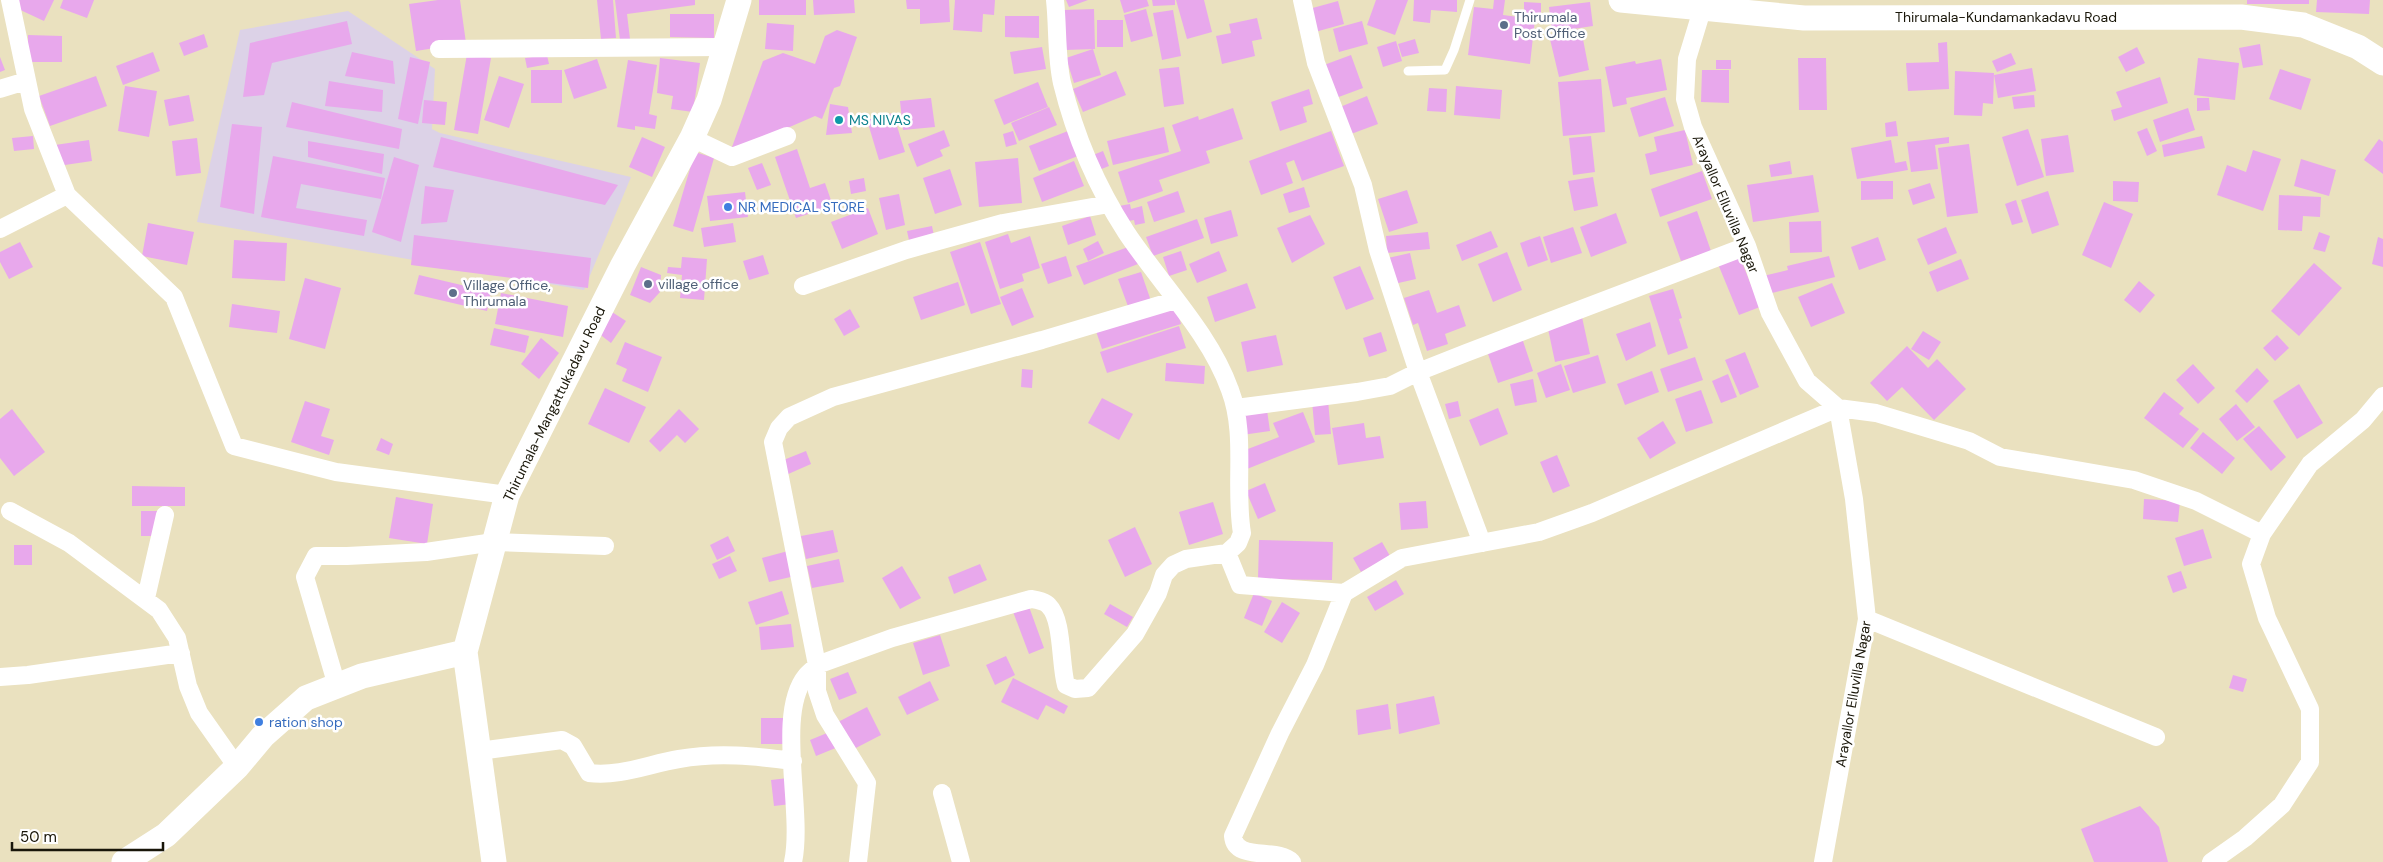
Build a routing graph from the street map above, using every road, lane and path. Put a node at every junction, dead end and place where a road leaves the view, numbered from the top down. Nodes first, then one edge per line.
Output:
1 (10, 0) edge
2 (739, 0) edge
3 (1055, 0) edge
4 (1302, 0) edge
5 (1470, 0) edge
6 (1620, 0) edge
7 (1704, 5) edge
8 (725, 47) junction
9 (439, 49) dead end
10 (2383, 62) edge
11 (1408, 71) dead end
12 (26, 81) junction
13 (0, 89) edge
14 (787, 136) dead end
15 (692, 138) junction
16 (68, 195) junction
17 (1109, 204) junction
18 (0, 229) edge
19 (1747, 246) junction
20 (803, 286) dead end
21 (1176, 300) junction
22 (1418, 372) junction
23 (2383, 396) edge
24 (1236, 408) junction
25 (1838, 408) junction
26 (507, 495) junction
27 (10, 512) dead end
28 (165, 515) dead end
29 (2262, 534) junction
30 (494, 542) junction
31 (1482, 543) junction
32 (605, 546) dead end
33 (1227, 553) junction
34 (1344, 593) junction
35 (146, 598) junction
36 (1867, 618) junction
37 (465, 652) junction
38 (181, 653) junction
39 (817, 665) junction
40 (0, 677) edge
41 (337, 686) junction
42 (2156, 737) dead end
43 (479, 751) junction
44 (793, 761) junction
45 (237, 767) junction
46 (942, 793) dead end
47 (124, 862) edge
48 (494, 862) edge
49 (793, 862) edge
50 (858, 862) edge
51 (961, 862) edge
52 (1292, 862) edge
53 (1823, 862) edge
54 (2211, 862) edge

1 - 12 street
2 - 8 main road, Thirumala-Mangattukadavu Road
3 - 17 street
4 - 22 street
5 - 11 lane
6 - 7 main road, Thirumala-Kundamankadavu Road
7 - 10 main road, Thirumala-Kundamankadavu Road
7 - 19 street, Arayallor Elluvilla Nagar
8 - 9 street
8 - 15 main road, Thirumala-Mangattukadavu Road
12 - 13 street
12 - 16 street
14 - 15 street
15 - 26 main road, Thirumala-Mangattukadavu Road
16 - 18 street
16 - 26 street
17 - 20 street
17 - 21 street
19 - 22 street
19 - 25 street, Arayallor Elluvilla Nagar
21 - 24 street
21 - 39 street
22 - 24 street
22 - 31 street
23 - 29 street
24 - 33 street
25 - 29 street
25 - 31 street
25 - 36 street, Arayallor Elluvilla Nagar
26 - 30 main road, Thirumala-Mangattukadavu Road
27 - 35 street
28 - 35 street
29 - 54 street
30 - 32 street
30 - 37 main road, Thirumala-Mangattukadavu Road
30 - 41 street
31 - 34 street
33 - 34 street
33 - 39 street
34 - 52 street
35 - 38 street
36 - 42 street
36 - 53 street, Arayallor Elluvilla Nagar
37 - 41 main road
37 - 43 main road, Thirumala-Mangattukadavu Road
38 - 40 street
38 - 45 street
39 - 44 street
39 - 50 street
41 - 45 main road
43 - 44 street
43 - 48 main road, Thirumala-Mangattukadavu Road
44 - 49 street
45 - 47 main road
46 - 51 street

